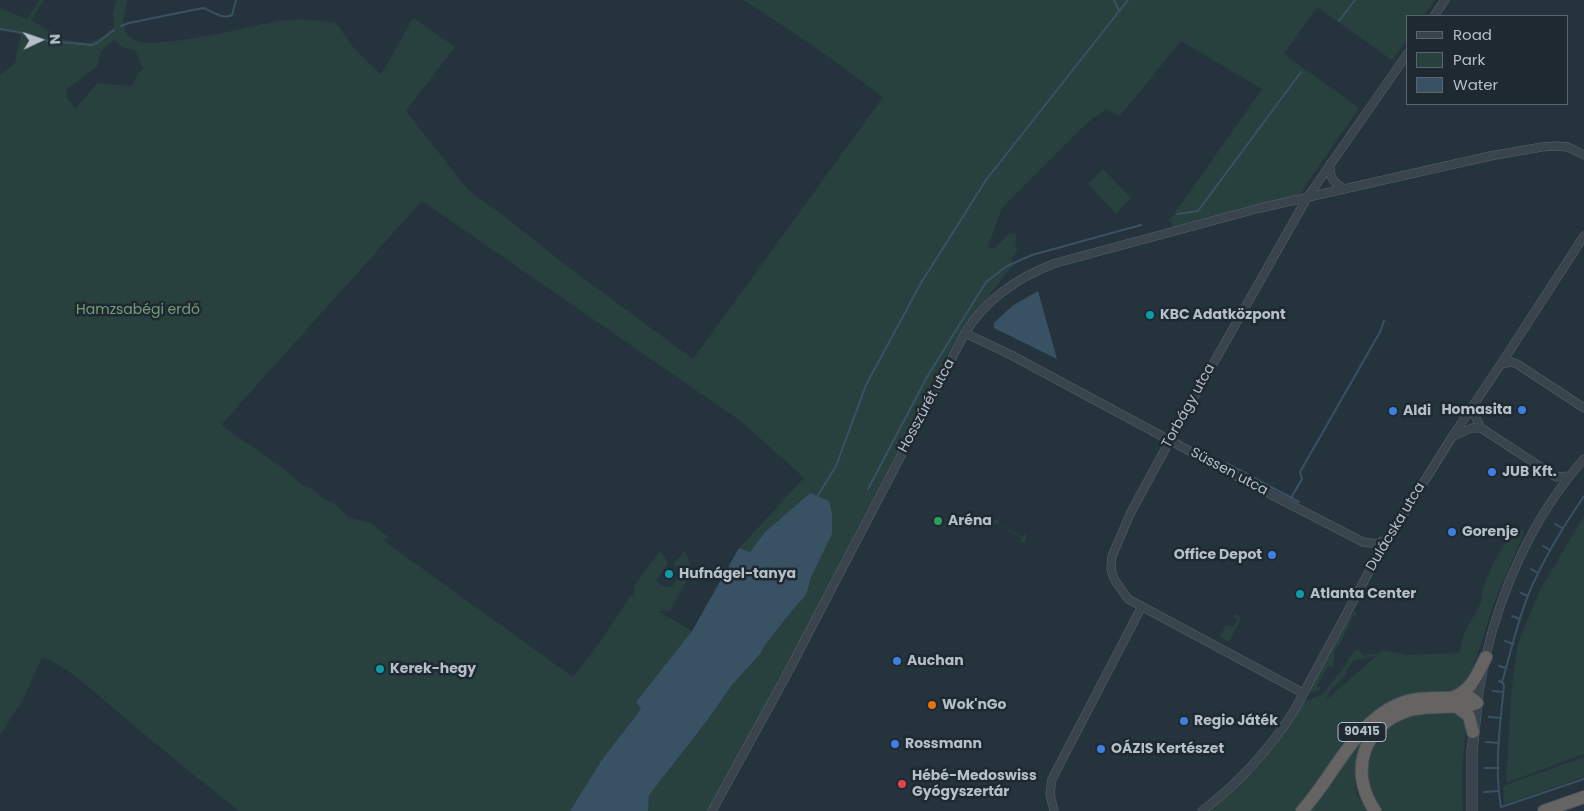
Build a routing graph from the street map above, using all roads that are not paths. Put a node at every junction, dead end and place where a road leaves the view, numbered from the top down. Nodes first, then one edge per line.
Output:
1 (1445, 0) edge
2 (1435, 15) edge
3 (1406, 56) edge
4 (1584, 155) edge
5 (1330, 164) junction
6 (1345, 188) junction
7 (1307, 198) junction
8 (1584, 236) edge
9 (965, 333) junction
10 (1514, 345) junction
11 (1501, 364) junction
12 (1517, 364) junction
13 (1474, 405) junction
14 (1584, 408) edge
15 (1481, 428) junction
16 (1452, 437) junction
17 (1170, 440) junction
18 (1584, 459) edge
19 (1549, 472) junction
20 (1569, 476) junction
21 (1555, 498) junction
22 (1389, 538) junction
23 (1141, 608) junction
24 (1486, 657) junction
25 (1303, 694) junction
26 (1454, 702) junction
27 (1477, 703) junction
28 (1473, 732) junction
29 (1584, 798) edge
30 (1472, 806) edge
31 (712, 811) edge
32 (1054, 811) edge
33 (1202, 811) edge
34 (1302, 811) edge
35 (1375, 811) edge
36 (1544, 811) edge

1 - 2 street
3 - 5 street, Torbágy utca
4 - 6 street
5 - 6 street
5 - 7 street, Torbágy utca
6 - 7 street
7 - 9 street, Hosszúrét utca
7 - 17 street, Torbágy utca
8 - 10 street, Dulácska utca
9 - 17 street, Süssen utca
9 - 31 street, Hosszúrét utca
10 - 11 street, Dulácska utca
10 - 12 street
11 - 12 street
11 - 13 street, Dulácska utca
12 - 14 street
13 - 15 street
13 - 16 street, Dulácska utca
15 - 16 street
15 - 19 street
16 - 22 street, Dulácska utca
17 - 22 street, Süssen utca
17 - 23 street, Torbágy utca
18 - 20 street
19 - 20 street
19 - 21 street
20 - 21 street
21 - 24 street
22 - 25 street, Dulácska utca
23 - 25 street, Torbágy utca
23 - 32 street
24 - 26 highway
24 - 27 street
25 - 33 street, Dulácska utca
26 - 27 highway, 90415
26 - 28 highway
26 - 34 highway, 90415
26 - 35 highway
27 - 28 street
28 - 30 street
29 - 36 highway

